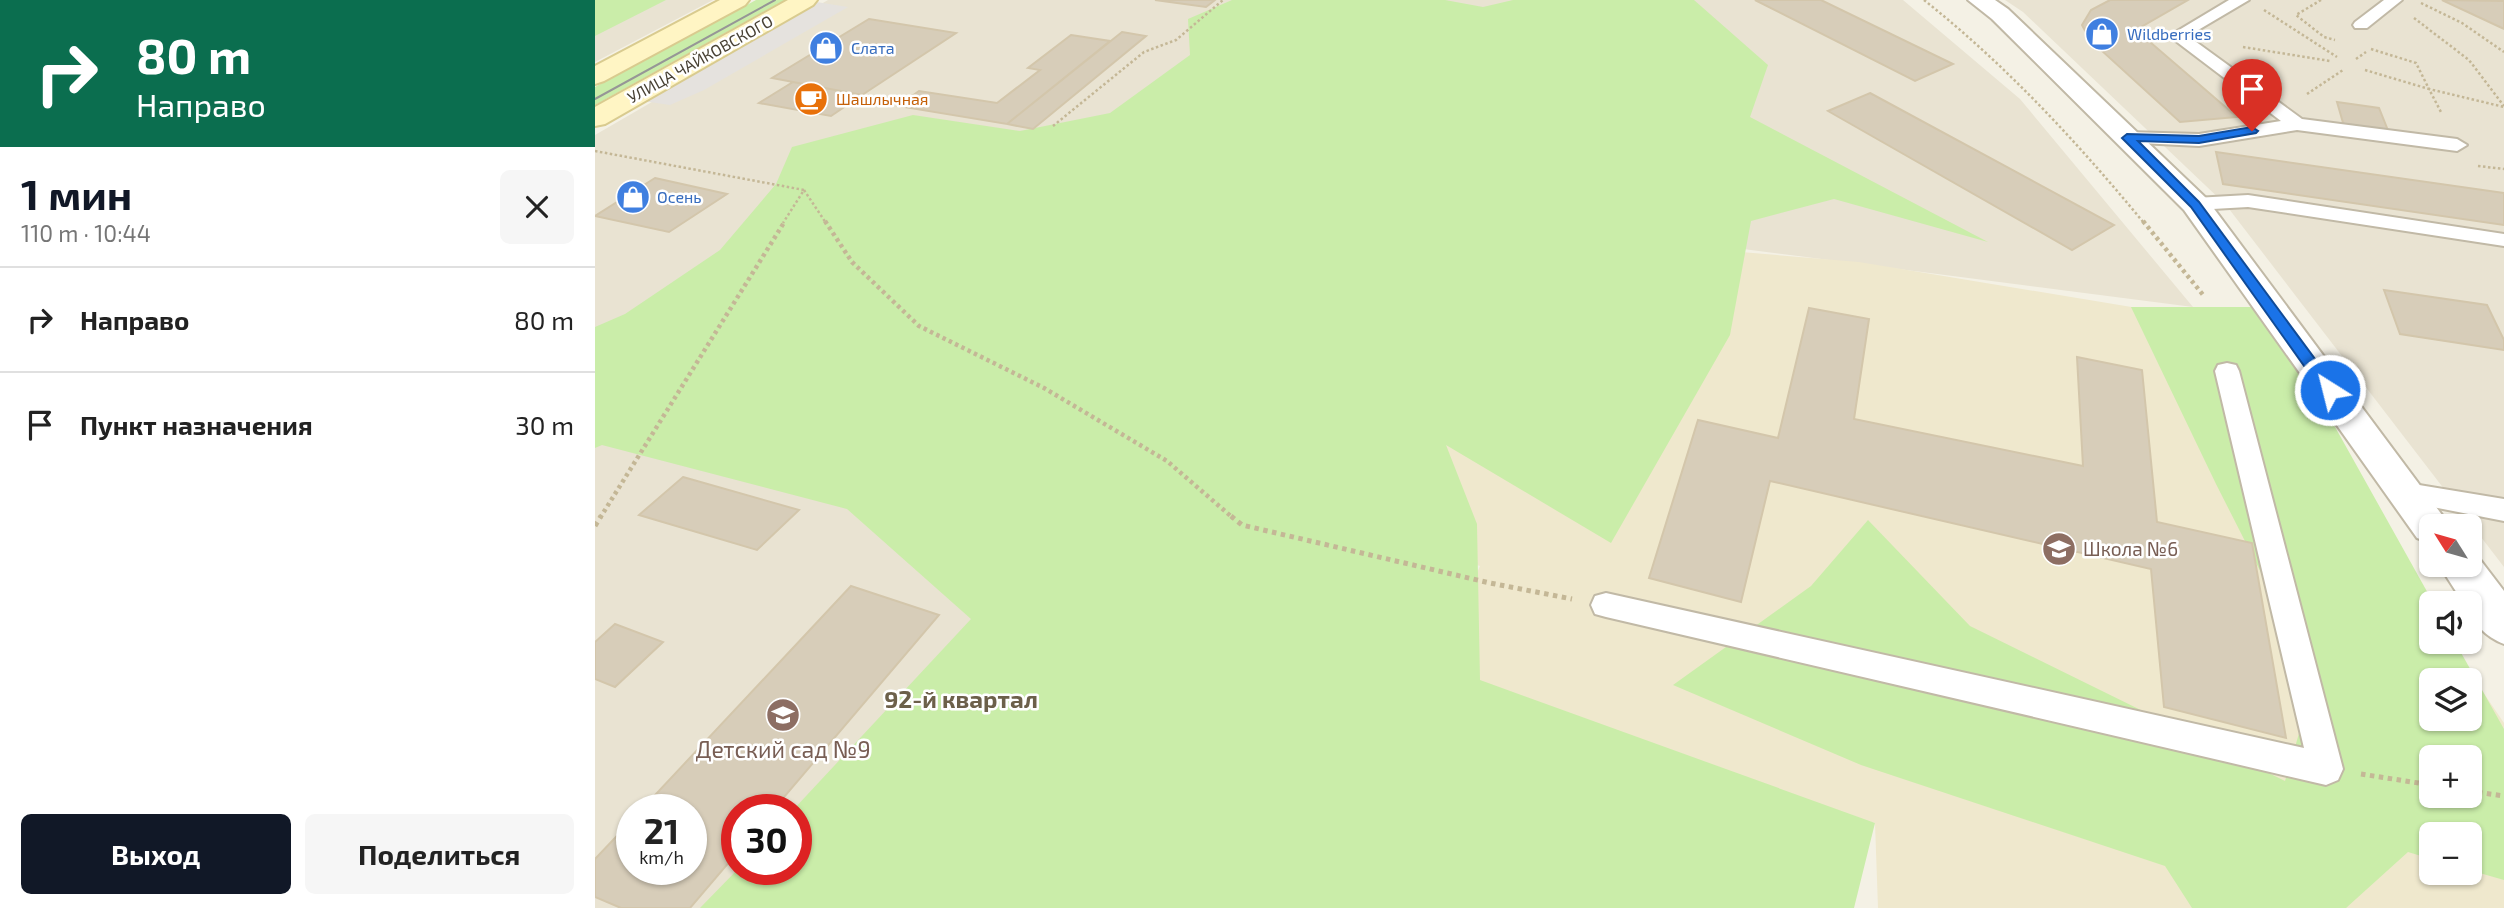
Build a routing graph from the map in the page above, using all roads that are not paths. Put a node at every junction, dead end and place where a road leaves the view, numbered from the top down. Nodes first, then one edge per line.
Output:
1 (737, 0) edge
2 (805, 0) edge
3 (1980, 0) edge
4 (2241, 0) edge
5 (2394, 0) edge
6 (2361, 25) dead end
7 (595, 76) edge
8 (595, 118) edge
9 (2297, 124) junction
10 (2127, 138) junction
11 (2457, 145) road end
12 (2195, 204) junction
13 (2504, 240) edge
14 (2227, 371) dead end
15 (2407, 493) junction
16 (2504, 510) edge
17 (2422, 514) edge
18 (2470, 578) edge
19 (1606, 605) road end
20 (2504, 625) edge

1 - 7 main road, УЛИЦА ЧАЙКОВСКОГО
2 - 8 main road, УЛИЦА ЧАЙКОВСКОГО
3 - 10 street
4 - 9 lane
5 - 6 lane
9 - 10 lane
9 - 11 lane
10 - 12 street
12 - 13 lane
12 - 15 street
14 - 19 lane
15 - 16 lane
15 - 17 street
18 - 20 street

